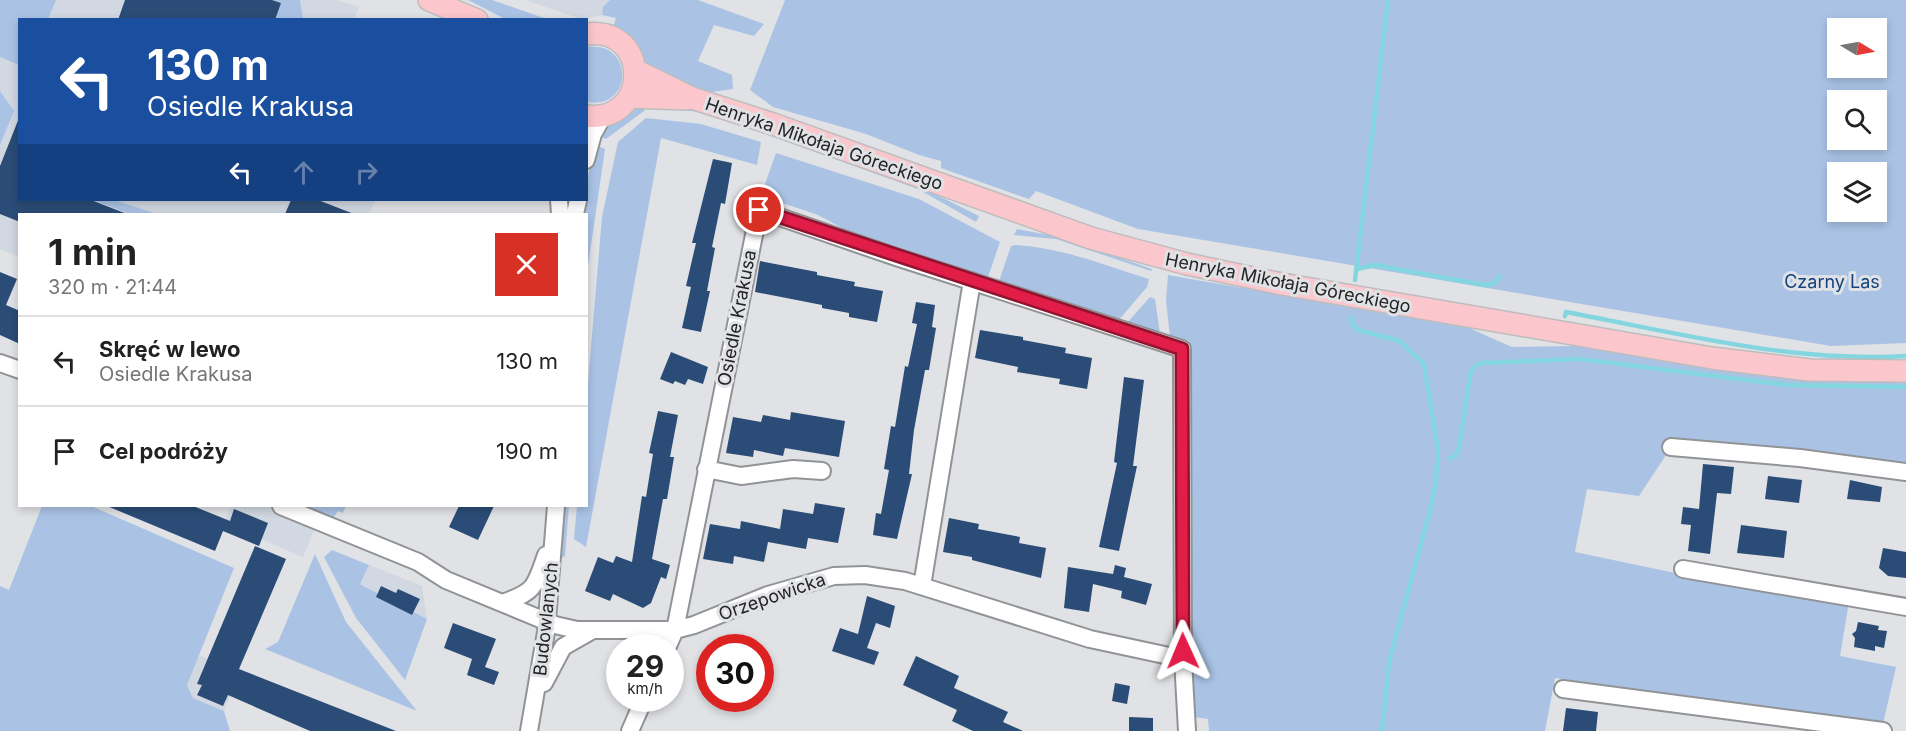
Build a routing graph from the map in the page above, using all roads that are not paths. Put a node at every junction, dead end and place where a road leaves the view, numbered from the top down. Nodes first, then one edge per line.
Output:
1 (429, 0) edge
2 (472, 18) edge
3 (588, 34) edge
4 (635, 70) junction
5 (630, 96) junction
6 (692, 98) junction
7 (595, 116) edge
8 (588, 153) edge
9 (972, 281) junction
10 (1906, 371) edge
11 (1671, 447) dead end
12 (706, 469) junction
13 (822, 471) dead end
14 (1906, 472) edge
15 (283, 507) edge
16 (556, 507) edge
17 (554, 534) junction
18 (1683, 569) dead end
19 (922, 586) junction
20 (502, 603) junction
21 (1906, 607) edge
22 (547, 622) junction
23 (675, 630) junction
24 (591, 632) junction
25 (673, 634) edge
26 (1183, 659) junction
27 (1563, 689) dead end
28 (536, 700) junction
29 (638, 712) edge
30 (529, 731) edge
31 (630, 731) edge
32 (1187, 731) edge
33 (1883, 731) edge

1 - 2 main road
3 - 4 main road
4 - 5 main road
4 - 6 main road, Henryka Mikołaja Góreckiego
5 - 6 main road, Henryka Mikołaja Góreckiego
5 - 7 main road
6 - 10 main road, Henryka Mikołaja Góreckiego
7 - 8 street
9 - 12 street, Osiedle Krakusa
9 - 19 street
9 - 26 street, Osiedle Krakusa
11 - 14 street
12 - 13 street
12 - 23 street, Osiedle Krakusa
15 - 20 street, Orzepowicka
16 - 17 street, Budowlanych
17 - 20 street
17 - 22 street, Budowlanych
18 - 21 street
19 - 23 street, Orzepowicka
19 - 26 street, Orzepowicka
20 - 22 street, Orzepowicka
22 - 24 street, Orzepowicka
22 - 28 street, Budowlanych
23 - 24 street, Orzepowicka
23 - 25 street, Osiedle Krakusa
24 - 28 street, Orzepowicka
26 - 32 street
27 - 33 street
28 - 30 street, Budowlanych
29 - 31 street

